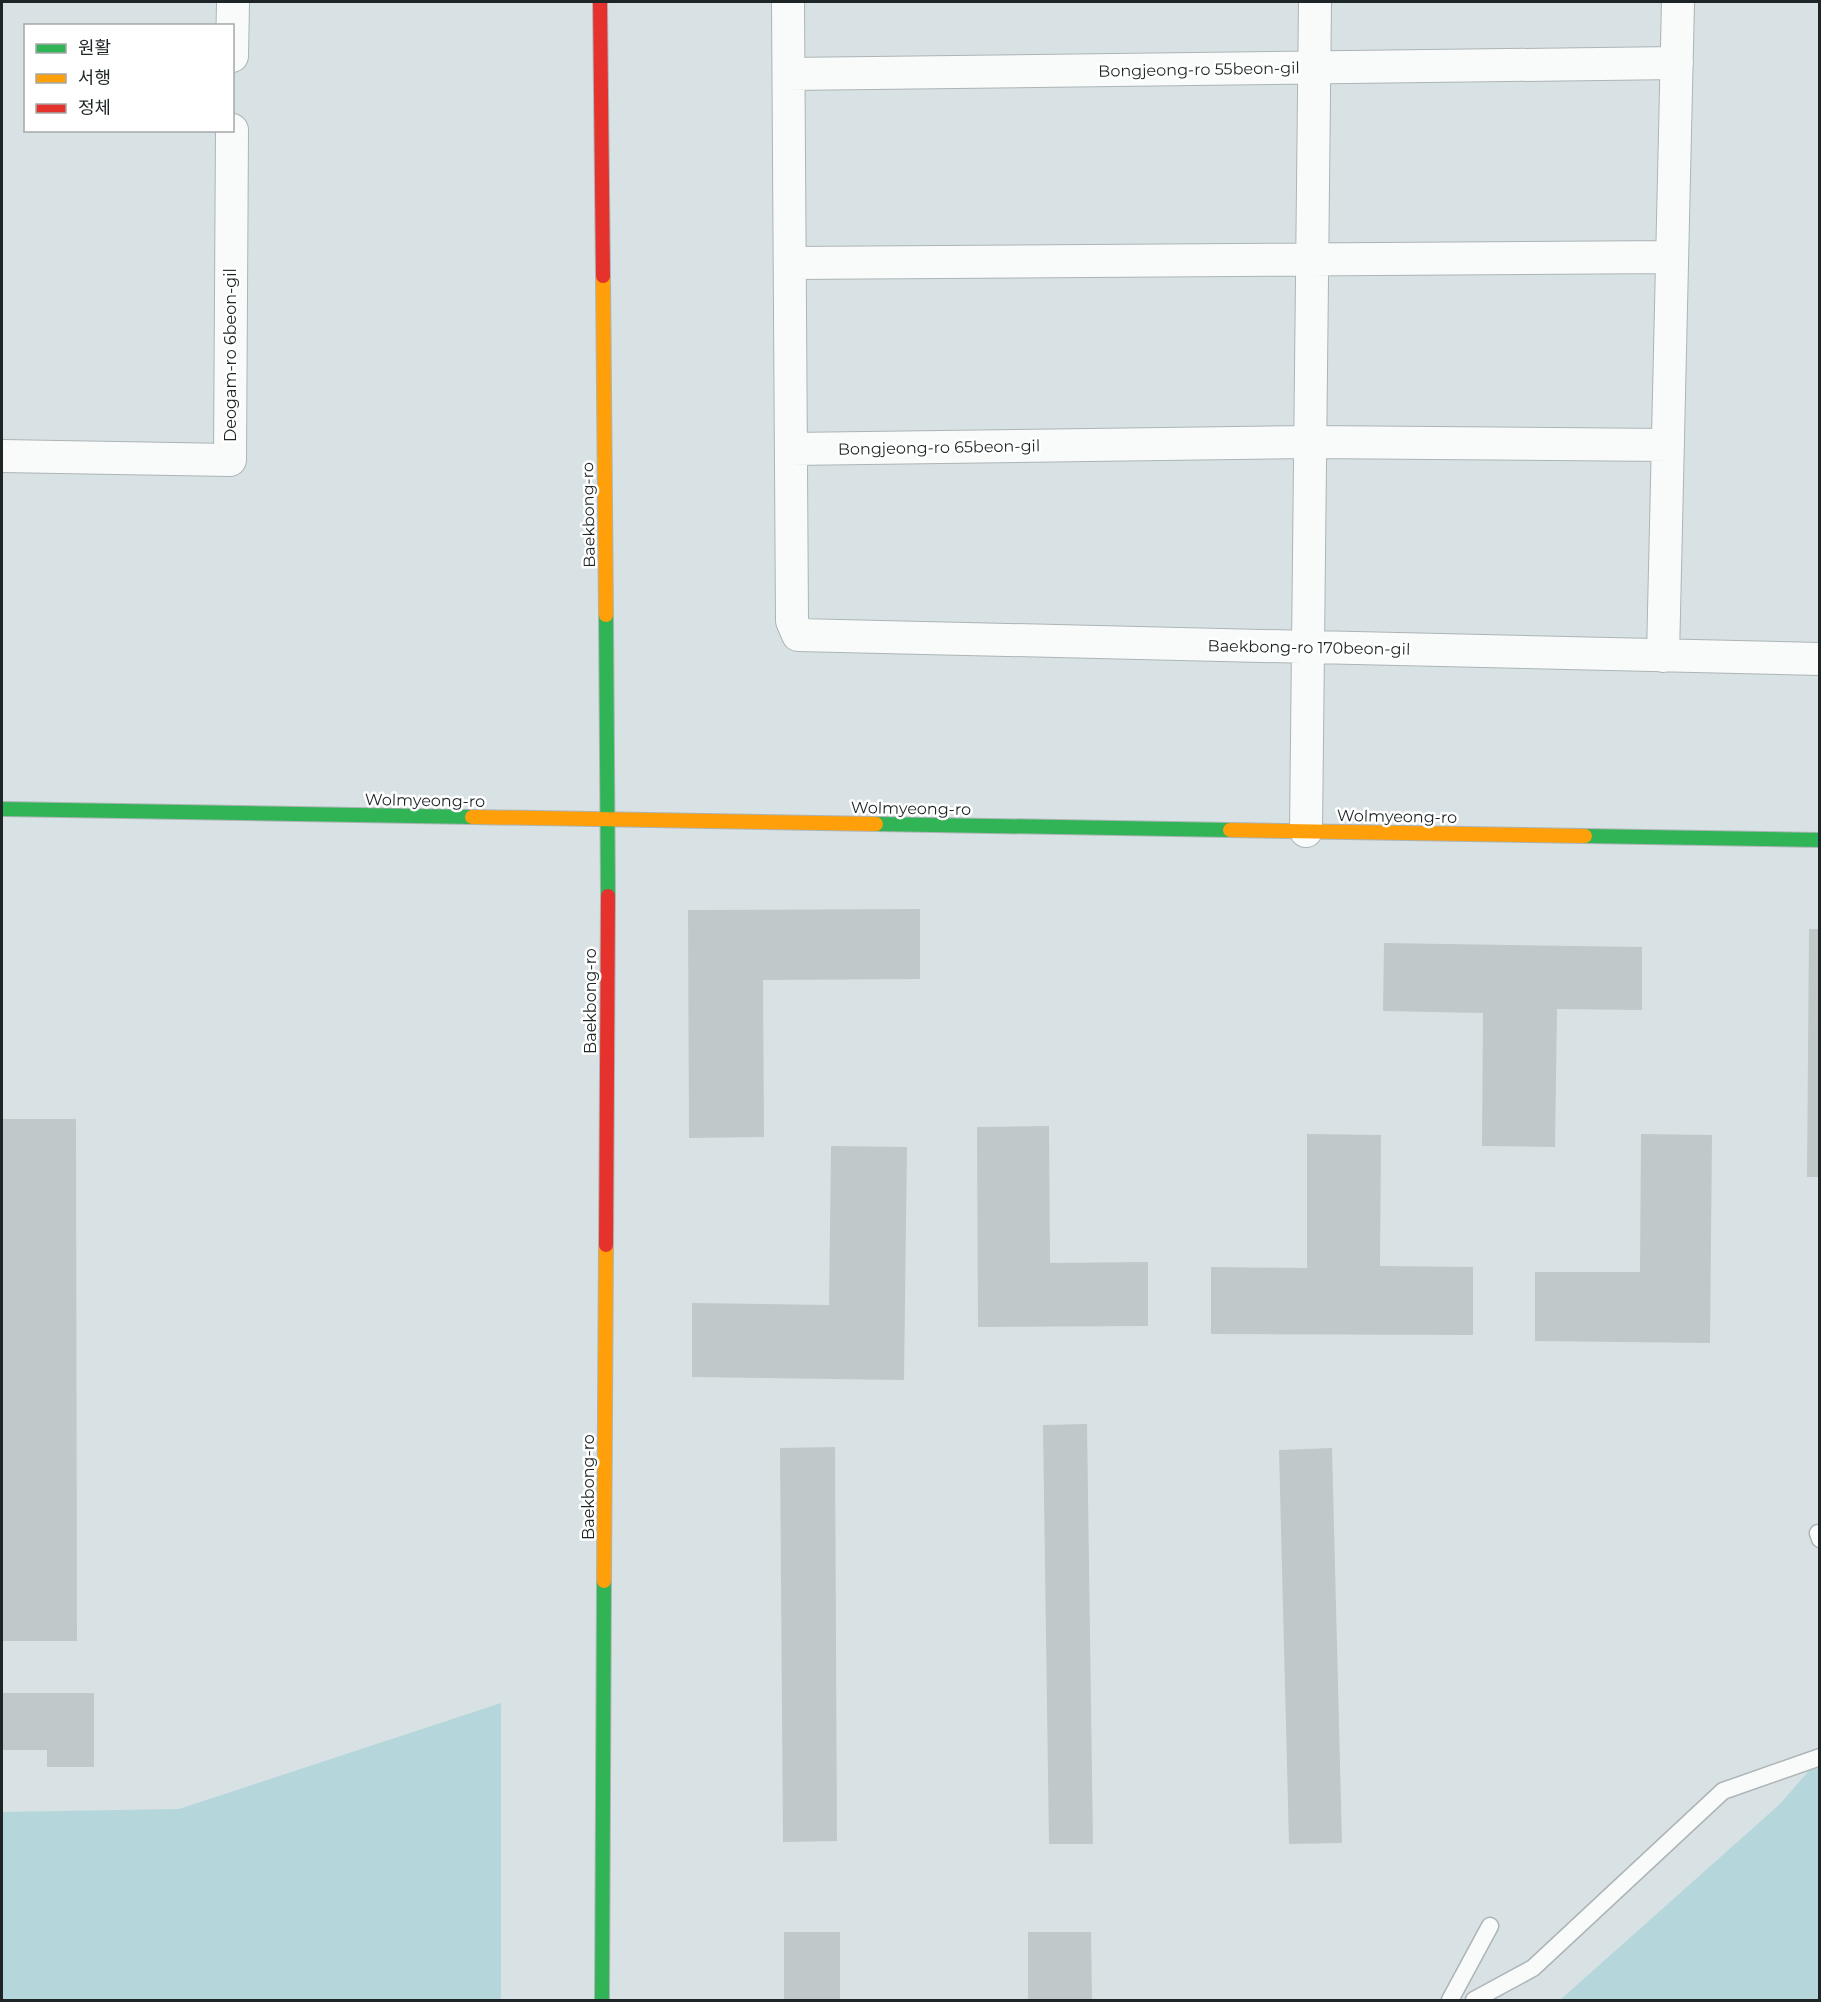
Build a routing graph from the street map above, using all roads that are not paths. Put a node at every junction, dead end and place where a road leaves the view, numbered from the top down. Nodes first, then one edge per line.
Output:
1 (233, 2) edge
2 (600, 2) edge
3 (788, 2) edge
4 (1315, 2) edge
5 (1678, 2) edge
6 (233, 24) edge
7 (1677, 63) junction
8 (1314, 68) junction
9 (789, 74) junction
10 (232, 132) edge
11 (1672, 256) junction
12 (1312, 260) junction
13 (790, 263) junction
14 (1310, 442) junction
15 (1668, 445) junction
16 (791, 449) junction
17 (2, 456) edge
18 (1308, 647) junction
19 (1663, 656) junction
20 (1820, 659) edge
21 (2, 809) edge
22 (608, 820) junction
23 (1306, 831) junction
24 (1820, 840) edge
25 (1820, 1757) edge
26 (1490, 1926) dead end
27 (602, 2001) edge
28 (1450, 2001) edge
29 (1474, 2001) edge

1 - 6 street
2 - 22 street, Baekbong-ro
3 - 9 street
4 - 8 street, Bongjeong-ro 55beon-gil
5 - 7 street
7 - 8 street, Bongjeong-ro 55beon-gil
7 - 11 street
8 - 9 street, Bongjeong-ro 55beon-gil
8 - 12 street, Bongjeong-ro 55beon-gil
9 - 13 street
10 - 17 street, Deogam-ro 6beon-gil
11 - 12 street
11 - 15 street
12 - 13 street
12 - 14 street, Bongjeong-ro 55beon-gil
13 - 16 street
14 - 15 street
14 - 16 street, Bongjeong-ro 65beon-gil
14 - 18 street, Bongjeong-ro 55beon-gil
15 - 19 street
16 - 18 street, Baekbong-ro 170beon-gil
18 - 19 street, Baekbong-ro 170beon-gil
18 - 23 street, Bongjeong-ro 55beon-gil
19 - 20 street, Baekbong-ro 170beon-gil
21 - 22 street, Wolmyeong-ro
22 - 23 street, Wolmyeong-ro
22 - 27 street, Baekbong-ro
23 - 24 street, Wolmyeong-ro
25 - 29 lane
26 - 28 lane

